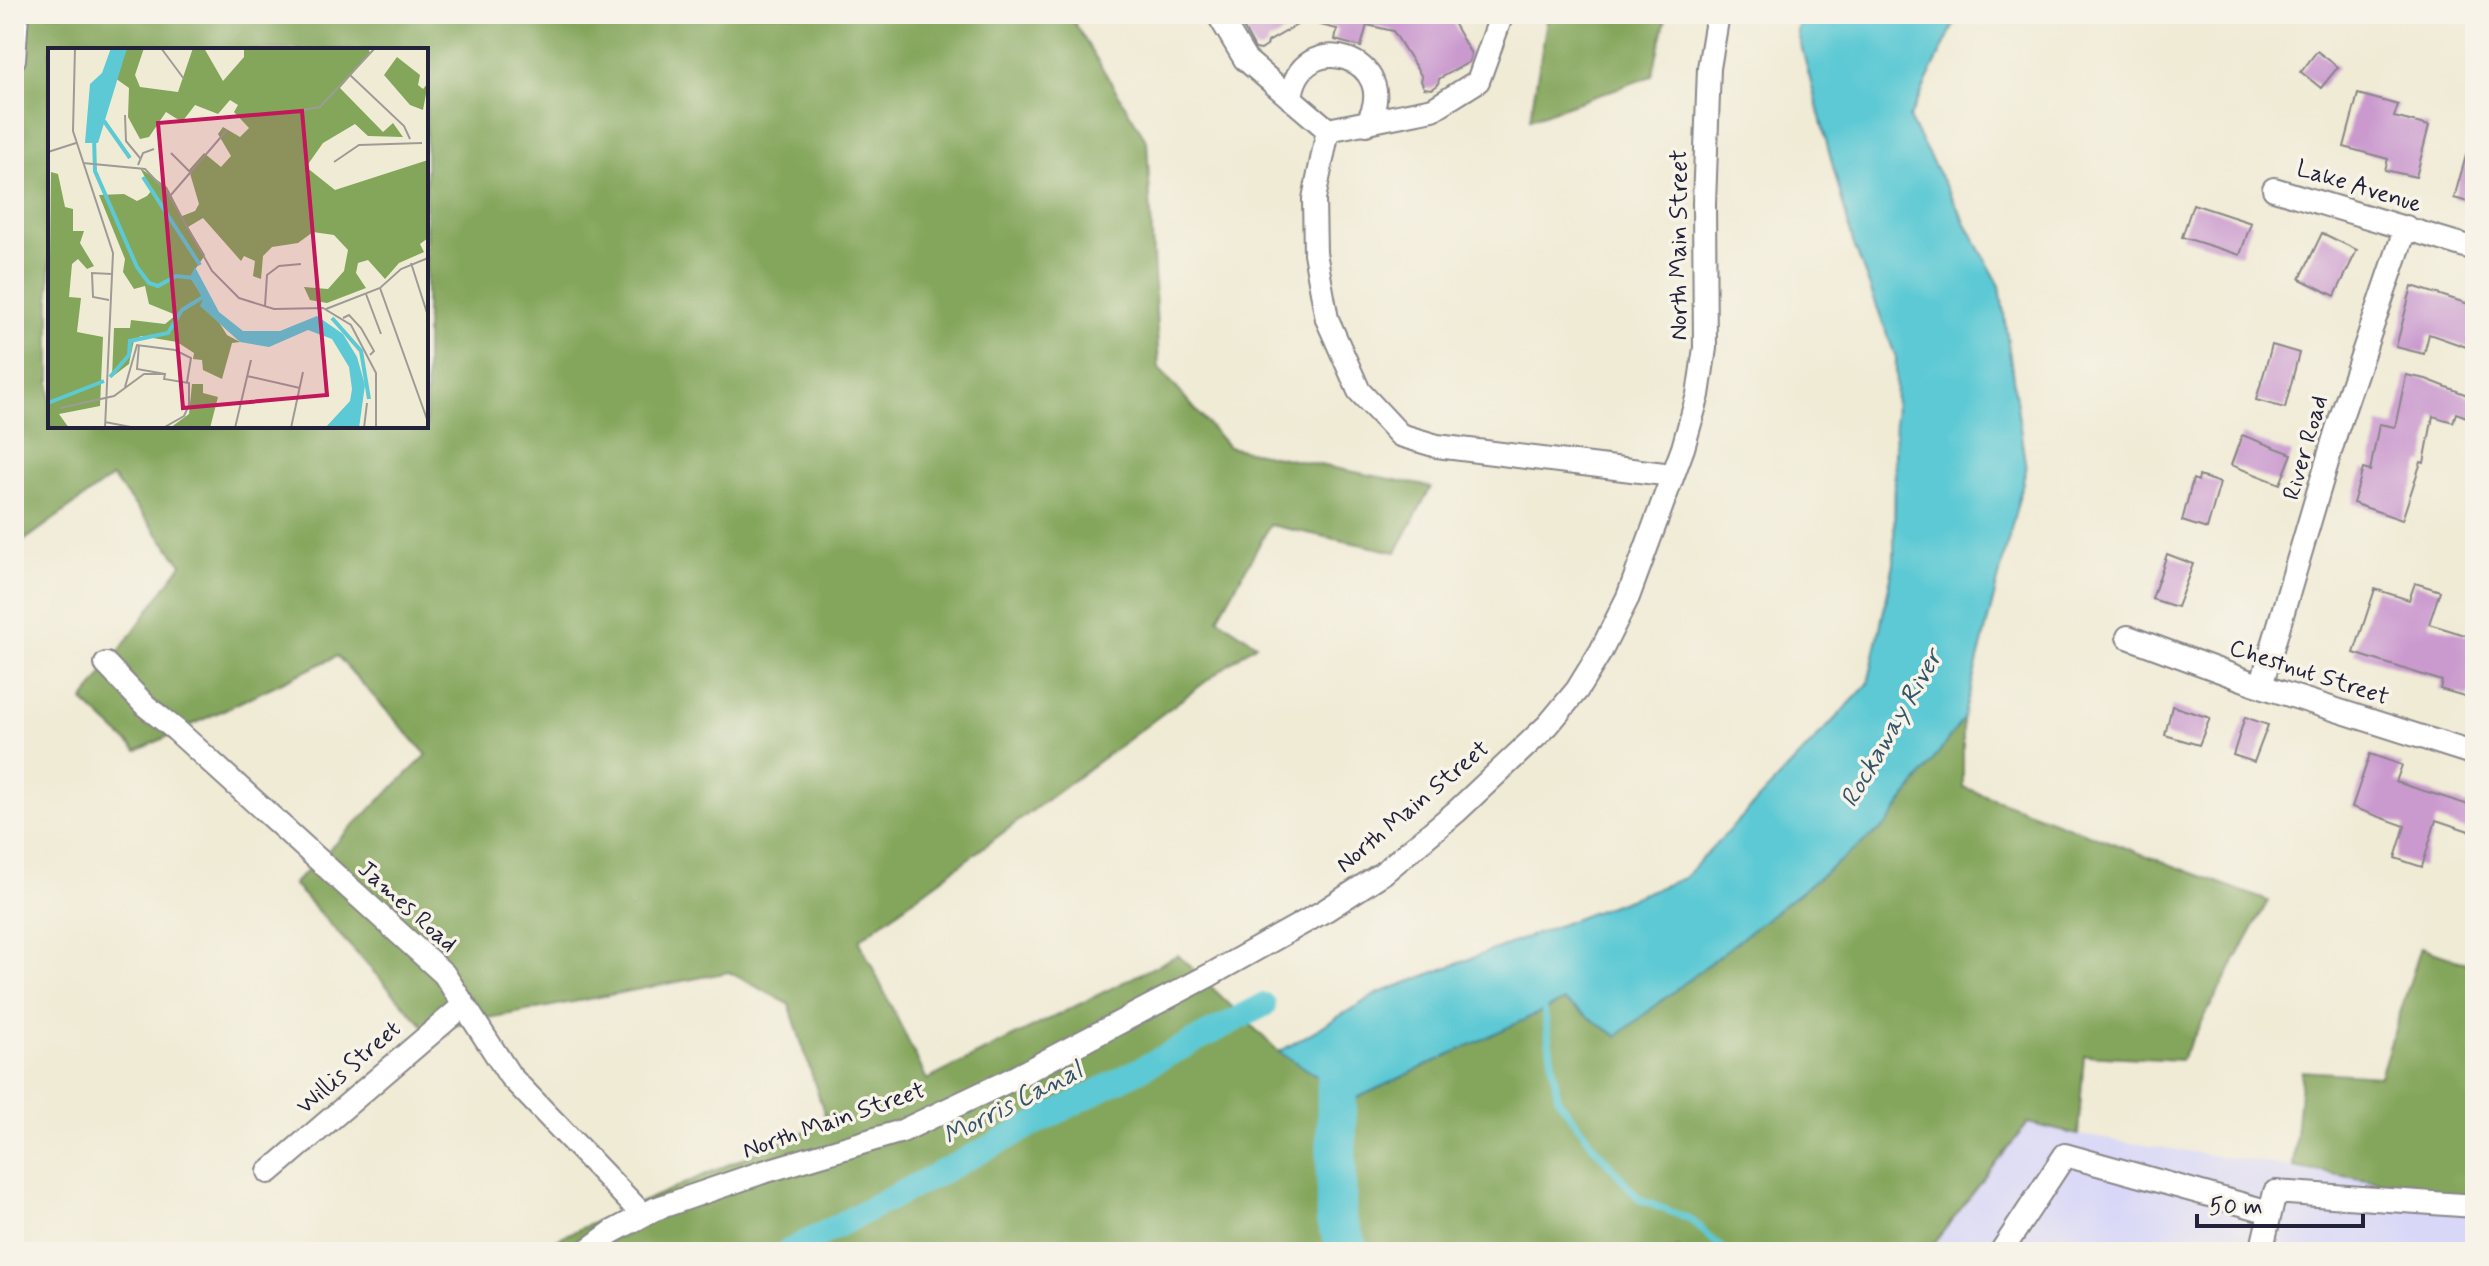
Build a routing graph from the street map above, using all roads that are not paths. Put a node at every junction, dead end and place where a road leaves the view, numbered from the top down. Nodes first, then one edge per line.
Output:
1 (17, 14) edge
2 (1218, 14) edge
3 (1502, 14) edge
4 (1718, 14) edge
5 (14, 59) edge
6 (1291, 99) junction
7 (1366, 124) junction
8 (1328, 130) junction
9 (2274, 189) dead end
10 (2406, 227) junction
11 (2475, 249) edge
12 (1672, 475) junction
13 (2128, 637) dead end
14 (106, 664) dead end
15 (2261, 686) junction
16 (2475, 754) edge
17 (464, 1005) junction
18 (269, 1172) dead end
19 (2475, 1206) edge
20 (2270, 1212) junction
21 (643, 1215) junction
22 (585, 1252) edge
23 (2001, 1252) edge
24 (2261, 1252) edge

1 - 5 street
2 - 6 street
3 - 7 street
4 - 12 street, North Main Street
6 - 7 street
6 - 8 street
7 - 8 street
8 - 12 street
9 - 10 street, Lake Avenue
10 - 11 street, Lake Avenue
10 - 15 street, River Road
12 - 21 street, North Main Street
13 - 15 street, Chestnut Street
14 - 17 street, James Road
15 - 16 street, Chestnut Street
17 - 18 street, Willis Street
17 - 21 street, James Road
19 - 20 street
20 - 23 street
20 - 24 street
21 - 22 street, North Main Street

